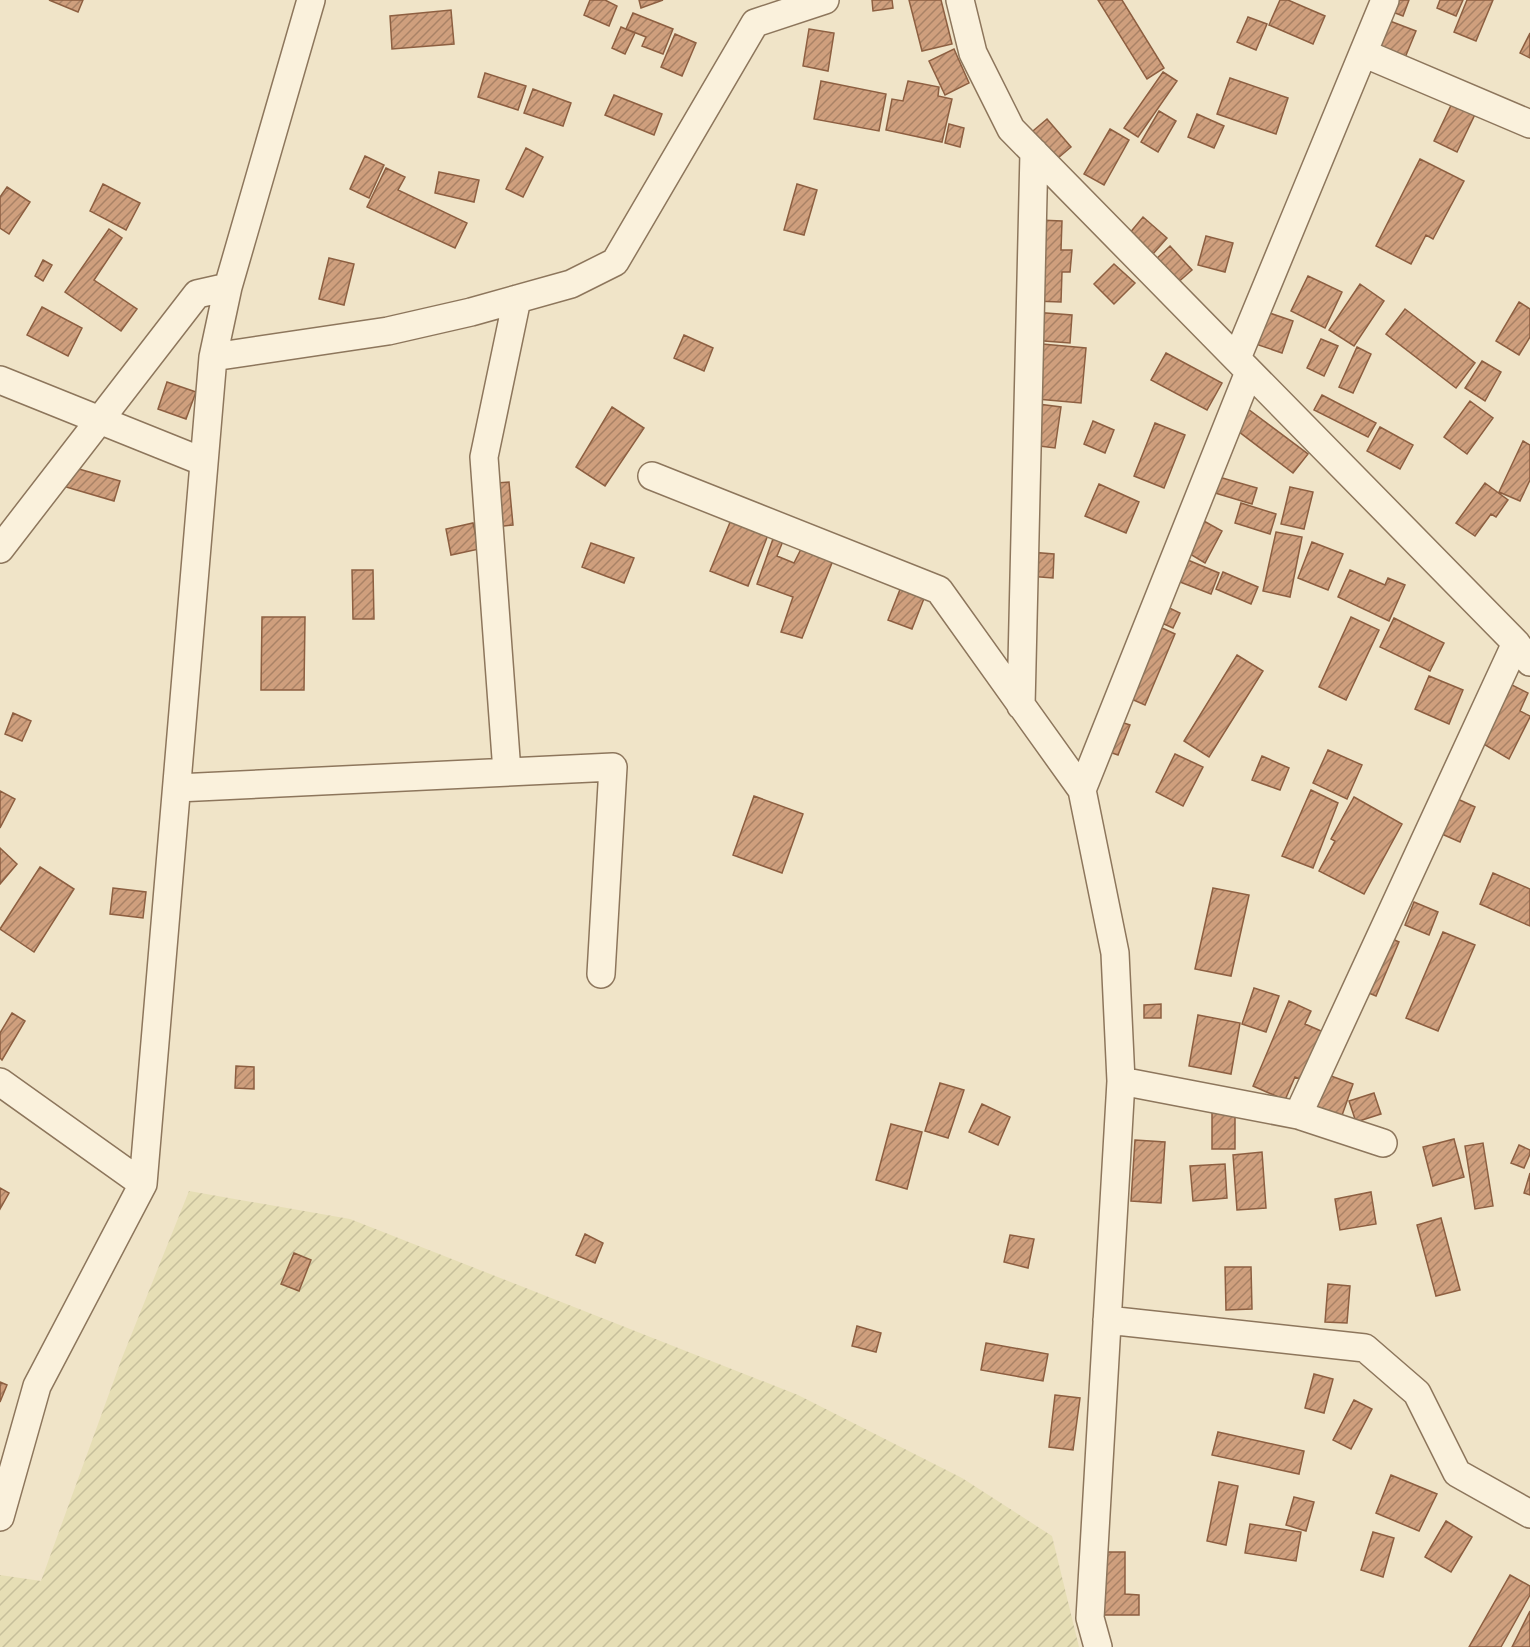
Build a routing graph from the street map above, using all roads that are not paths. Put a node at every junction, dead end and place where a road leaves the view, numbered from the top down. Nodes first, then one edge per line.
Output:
1 (311, 0) edge
2 (825, 0) edge
3 (960, 0) edge
4 (1384, 0) edge
5 (1363, 53) junction
6 (1530, 123) edge
7 (1034, 152) junction
8 (228, 287) junction
9 (517, 299) junction
10 (213, 357) junction
11 (1243, 365) junction
12 (0, 380) edge
13 (99, 420) junction
14 (204, 462) junction
15 (652, 476) dead end
16 (0, 549) edge
17 (1523, 652) edge
18 (1021, 705) junction
19 (507, 772) junction
20 (177, 788) junction
21 (1082, 790) junction
22 (601, 974) dead end
23 (1121, 1081) junction
24 (0, 1082) edge
25 (1298, 1115) junction
26 (1383, 1143) dead end
27 (143, 1184) junction
28 (1107, 1320) junction
29 (1530, 1514) edge
30 (0, 1516) edge
31 (1098, 1647) edge

1 - 8 street
2 - 9 street
3 - 7 street
4 - 5 street
5 - 6 street
5 - 11 street
7 - 11 street
7 - 18 street
8 - 10 street
8 - 13 street
9 - 10 street
9 - 19 street
10 - 14 street
11 - 17 street
11 - 21 street
12 - 13 street
13 - 14 street
13 - 16 street
14 - 20 street
15 - 18 street
17 - 25 street
18 - 21 street
19 - 20 street
19 - 22 street
20 - 27 street
21 - 23 street
23 - 25 street
23 - 28 street
24 - 27 street
25 - 26 street
27 - 30 street
28 - 29 street
28 - 31 street

